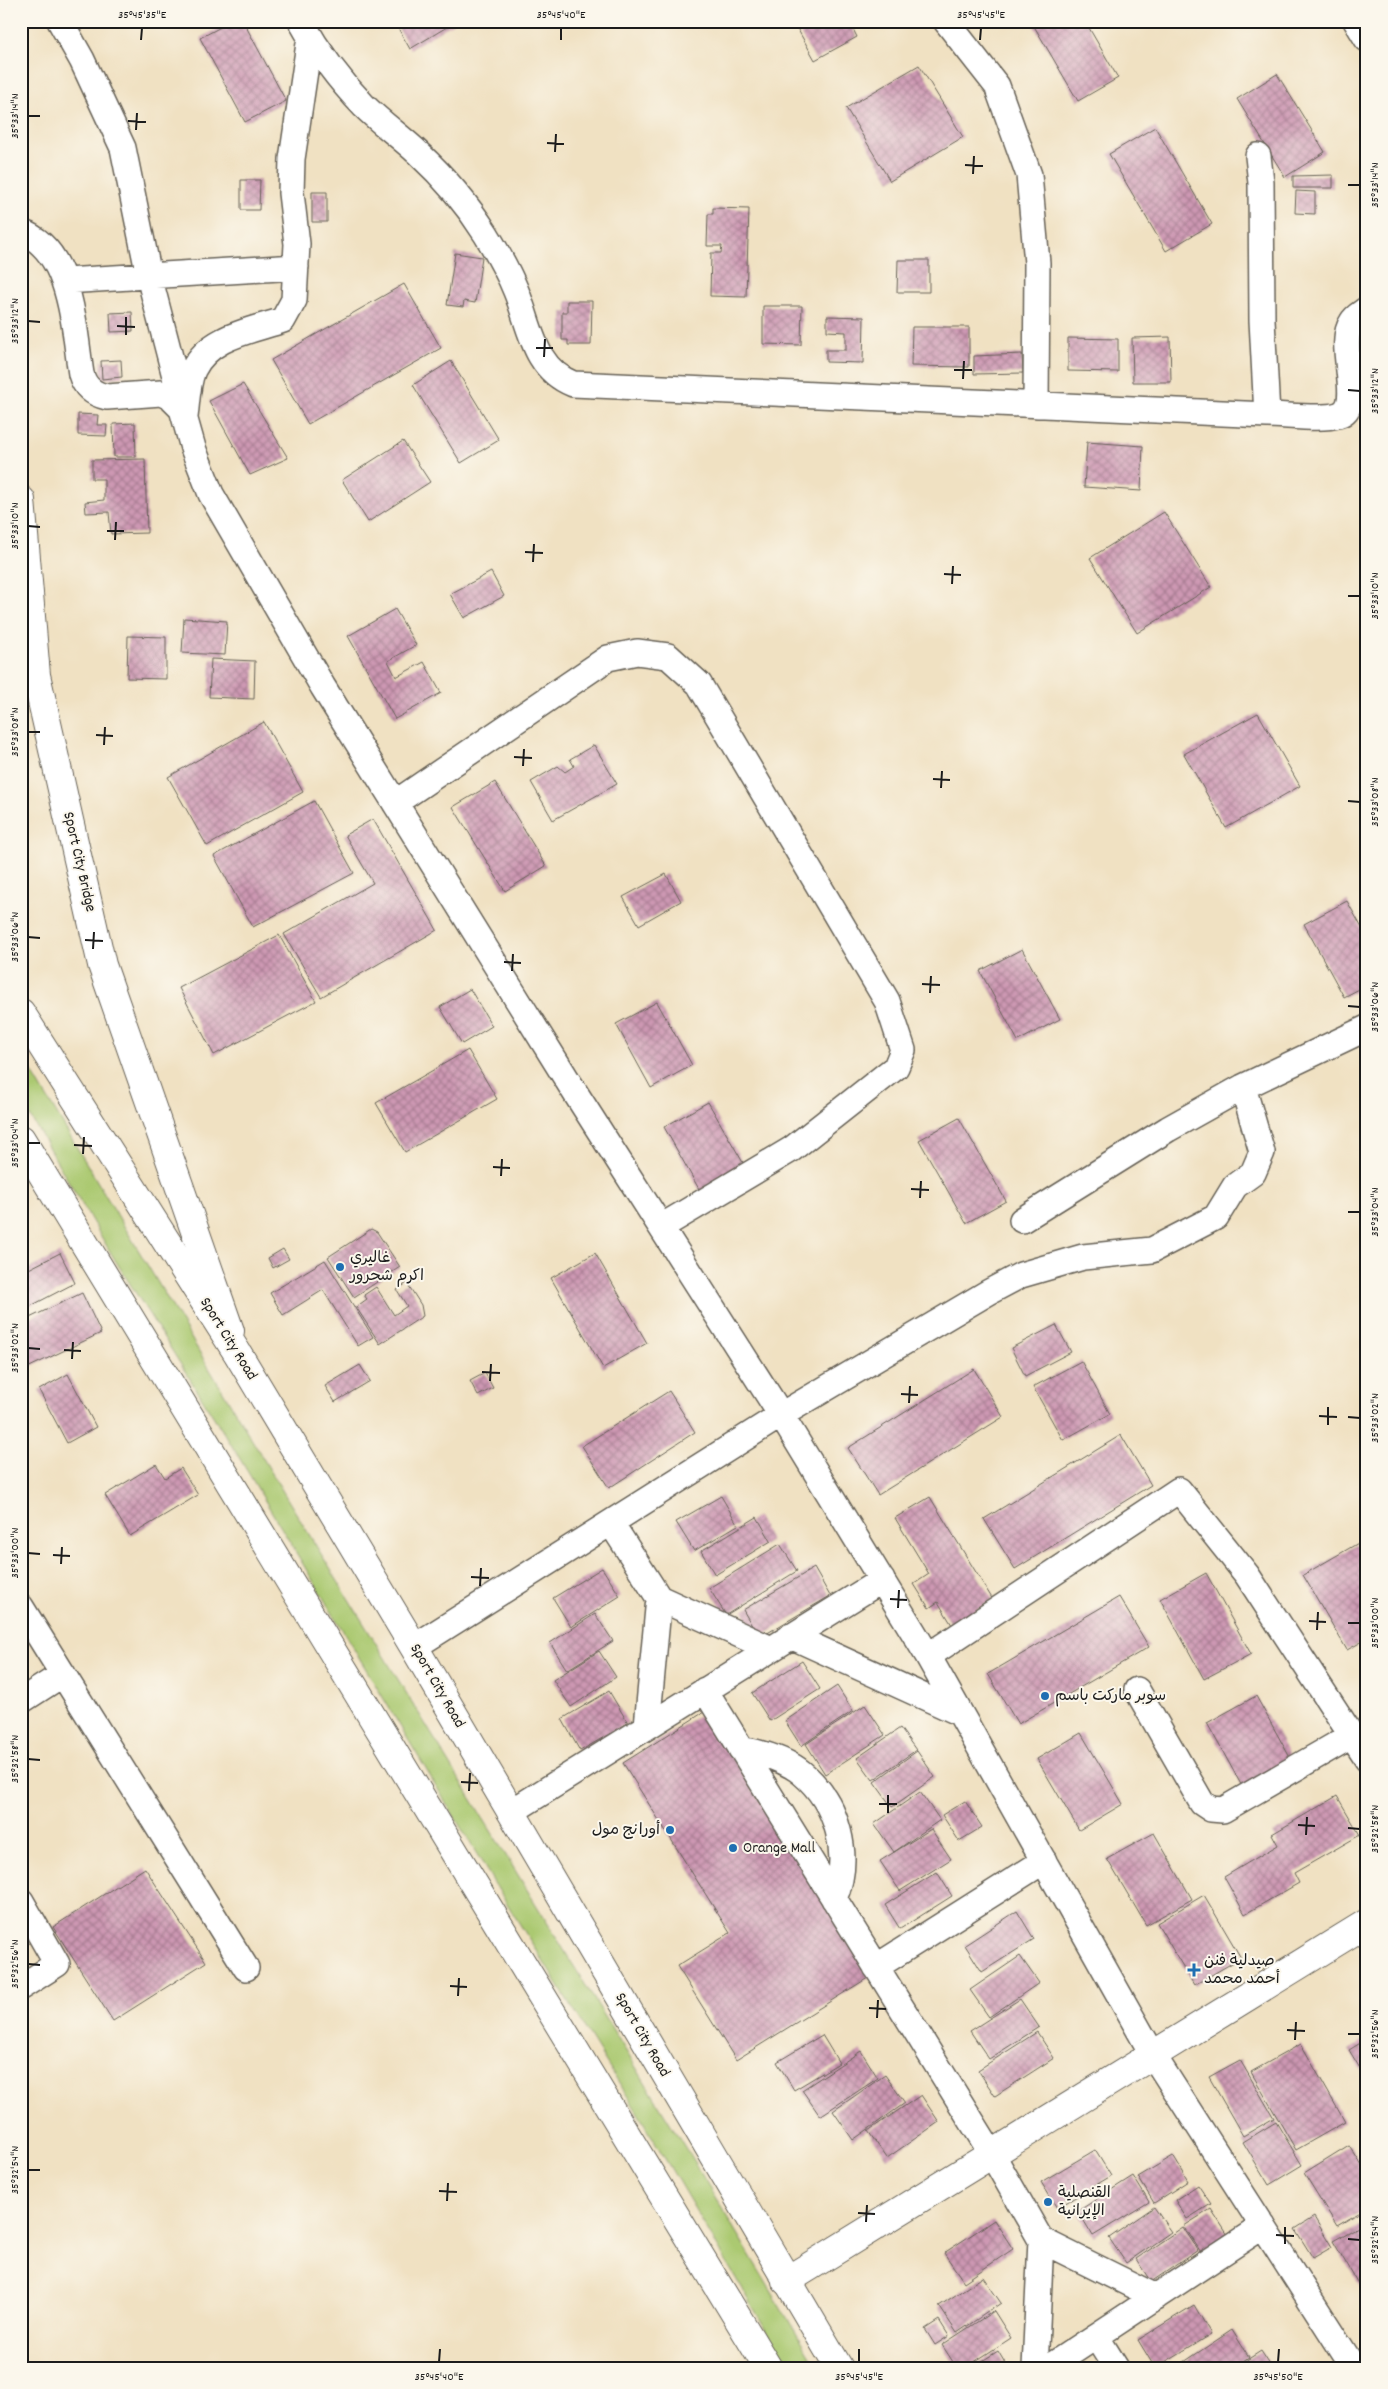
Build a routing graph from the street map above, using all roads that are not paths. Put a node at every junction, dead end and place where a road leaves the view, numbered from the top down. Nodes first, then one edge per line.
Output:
1 (60, 21) edge
2 (946, 21) edge
3 (1356, 21) edge
4 (305, 29) edge
5 (1367, 39) edge
6 (1258, 156) dead end
7 (21, 232) edge
8 (296, 268) junction
9 (149, 276) junction
10 (65, 281) junction
11 (1367, 309) edge
12 (1036, 405) junction
13 (1268, 415) junction
14 (185, 417) junction
15 (21, 500) edge
16 (395, 803) junction
17 (21, 1013) edge
18 (1367, 1028) edge
19 (1243, 1087) junction
20 (21, 1139) edge
21 (1022, 1220) dead end
22 (661, 1227) junction
23 (238, 1354) junction
24 (781, 1415) junction
25 (611, 1523) junction
26 (882, 1580) junction
27 (659, 1598) junction
28 (21, 1607) edge
29 (781, 1642) junction
30 (414, 1647) junction
31 (928, 1656) junction
32 (63, 1674) junction
33 (705, 1690) junction
34 (1137, 1690) dead end
35 (21, 1701) edge
36 (960, 1713) junction
37 (647, 1726) junction
38 (1351, 1736) junction
39 (741, 1749) junction
40 (1367, 1759) edge
41 (511, 1812) junction
42 (1044, 1861) junction
43 (834, 1899) junction
44 (21, 1901) edge
45 (1367, 1923) edge
46 (876, 1967) junction
47 (246, 1968) dead end
48 (21, 1988) edge
49 (1153, 2056) junction
50 (992, 2154) junction
51 (1263, 2226) junction
52 (1041, 2240) junction
53 (786, 2281) junction
54 (1156, 2297) junction
55 (1096, 2336) junction
56 (768, 2368) edge
57 (838, 2368) edge
58 (1036, 2368) edge
59 (1048, 2368) edge
60 (1116, 2368) edge
61 (1354, 2368) edge

1 - 9 street
2 - 12 street
3 - 5 street
4 - 8 street
4 - 12 street
6 - 13 street
7 - 10 street
8 - 9 street
8 - 14 street
9 - 10 street
9 - 14 street
10 - 14 street
11 - 13 street
12 - 13 street
14 - 16 street
15 - 23 main road, Sport City Bridge
16 - 22 street
16 - 22 street
17 - 23 main road, Sport City Road
18 - 19 street
19 - 21 street
19 - 24 street
20 - 56 main road
22 - 24 street
23 - 30 main road, Sport City Road
24 - 25 street
24 - 26 street
25 - 27 street
25 - 30 street
26 - 29 street
26 - 31 street
27 - 29 street
27 - 37 street
28 - 32 street
29 - 33 street
29 - 36 street
30 - 41 main road, Sport City Road
31 - 36 street
31 - 38 street
32 - 35 street
32 - 47 street
33 - 37 street
33 - 39 street
34 - 38 street
36 - 42 street
37 - 41 street
38 - 40 street
39 - 43 street
39 - 43 street
41 - 53 main road, Sport City Road
42 - 46 street
42 - 49 street
43 - 46 street
44 - 48 street
45 - 49 main road
46 - 50 street
49 - 50 main road
49 - 51 street
50 - 52 street
50 - 53 main road
51 - 54 street
51 - 61 street
52 - 54 street
52 - 58 street
53 - 57 main road, Sport City Road
54 - 55 street
55 - 59 street
55 - 60 street

